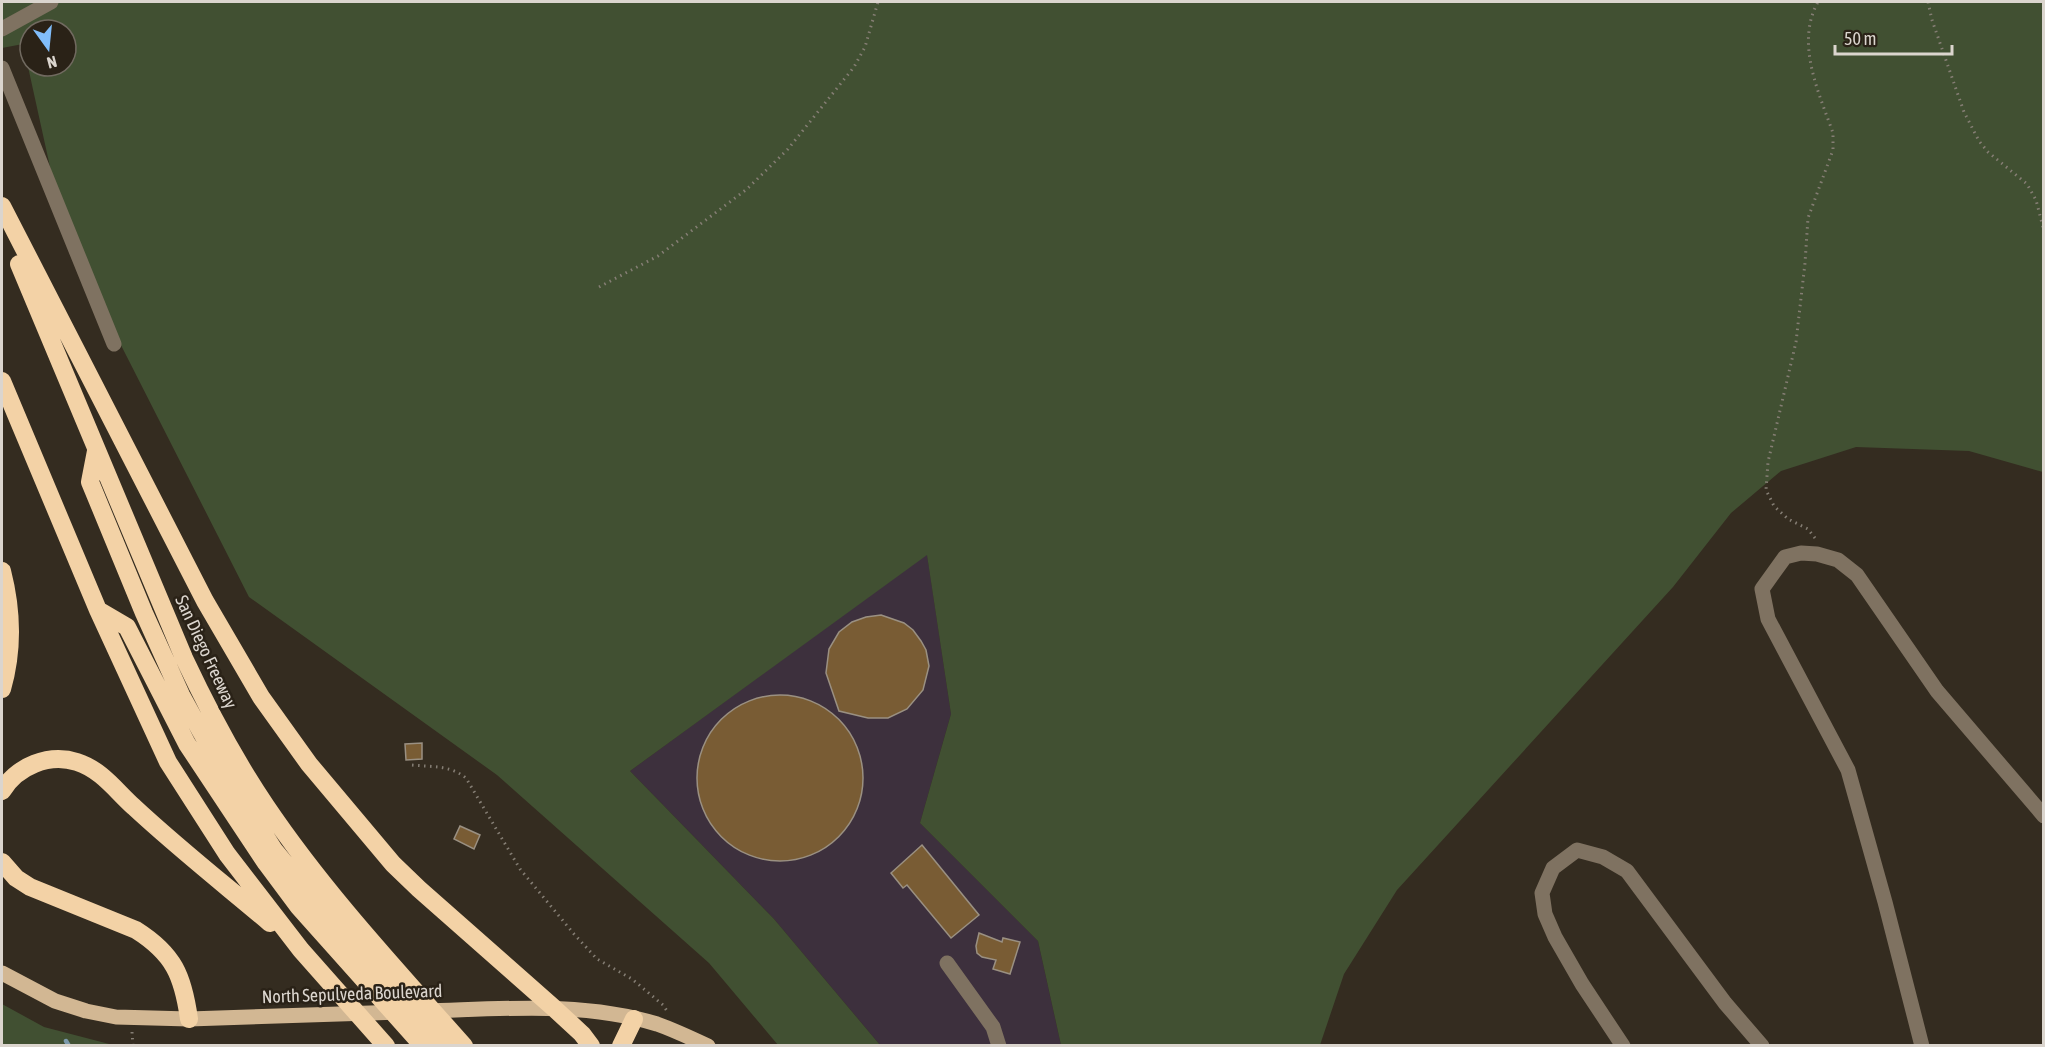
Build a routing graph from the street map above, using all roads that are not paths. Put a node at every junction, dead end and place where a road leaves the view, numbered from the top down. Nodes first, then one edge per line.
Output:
1 (51, 2) edge
2 (2, 29) edge
3 (2, 68) edge
4 (2, 206) edge
5 (2, 221) edge
6 (114, 344) dead end
7 (2, 381) edge
8 (96, 451) junction
9 (2, 571) edge
10 (98, 610) junction
11 (2, 689) edge
12 (2, 791) edge
13 (2043, 816) edge
14 (2, 862) edge
15 (301, 950) junction
16 (947, 963) dead end
17 (2, 973) edge
18 (555, 1009) junction
19 (189, 1019) junction
20 (634, 1019) junction
21 (386, 1046) edge
22 (423, 1046) edge
23 (441, 1046) edge
24 (464, 1046) edge
25 (591, 1046) edge
26 (621, 1046) edge
27 (708, 1046) edge
28 (999, 1046) edge
29 (1623, 1046) edge
30 (1762, 1046) edge
31 (1922, 1046) edge

1 - 2 lane
3 - 6 lane
4 - 18 highway
5 - 8 highway, San Diego Freeway
7 - 10 highway
8 - 23 highway
8 - 24 highway, San Diego Freeway
9 - 11 highway
10 - 15 highway
10 - 22 highway
12 - 15 highway
13 - 31 lane
14 - 19 highway
15 - 21 highway
16 - 28 lane
17 - 19 main road, North Sepulveda Boulevard
18 - 19 main road, North Sepulveda Boulevard
18 - 20 main road, North Sepulveda Boulevard
18 - 25 highway
20 - 26 highway
20 - 27 main road, North Sepulveda Boulevard
29 - 30 lane

